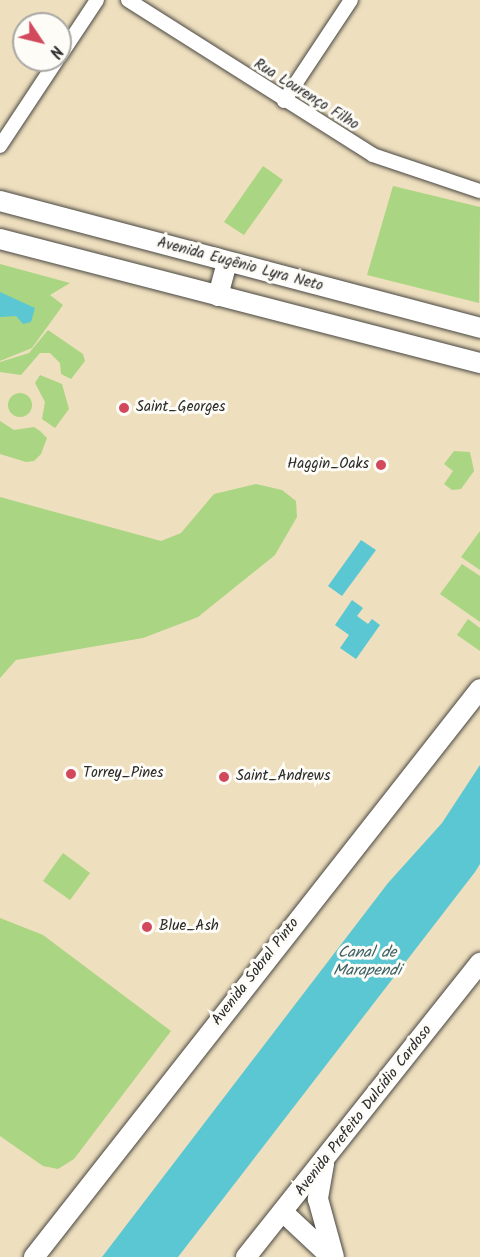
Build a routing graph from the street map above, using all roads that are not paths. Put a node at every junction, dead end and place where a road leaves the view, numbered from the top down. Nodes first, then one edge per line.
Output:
1 (97, 0) edge
2 (128, 0) edge
3 (351, 0) edge
4 (72, 38) edge
5 (49, 72) edge
6 (284, 101) junction
7 (0, 146) edge
8 (480, 190) edge
9 (0, 201) edge
10 (0, 239) edge
11 (227, 262) junction
12 (218, 296) junction
13 (480, 328) edge
14 (480, 363) edge
15 (480, 689) edge
16 (480, 963) edge
17 (326, 1159) junction
18 (284, 1213) junction
19 (250, 1256) edge
20 (34, 1257) edge
21 (332, 1257) edge

1 - 4 street
2 - 6 street, Rua Lourenço Filho
3 - 6 street
5 - 7 street
6 - 8 street, Rua Lourenço Filho
9 - 11 street, Avenida Eugênio Lyra Neto
10 - 12 street
11 - 12 street
11 - 13 street, Avenida Eugênio Lyra Neto
12 - 14 street
15 - 20 street, Avenida Sobral Pinto
16 - 17 street, Avenida Prefeito Dulcídio Cardoso
17 - 18 street, Avenida Prefeito Dulcídio Cardoso
17 - 21 street
18 - 19 street, Avenida Prefeito Dulcídio Cardoso
18 - 21 street

